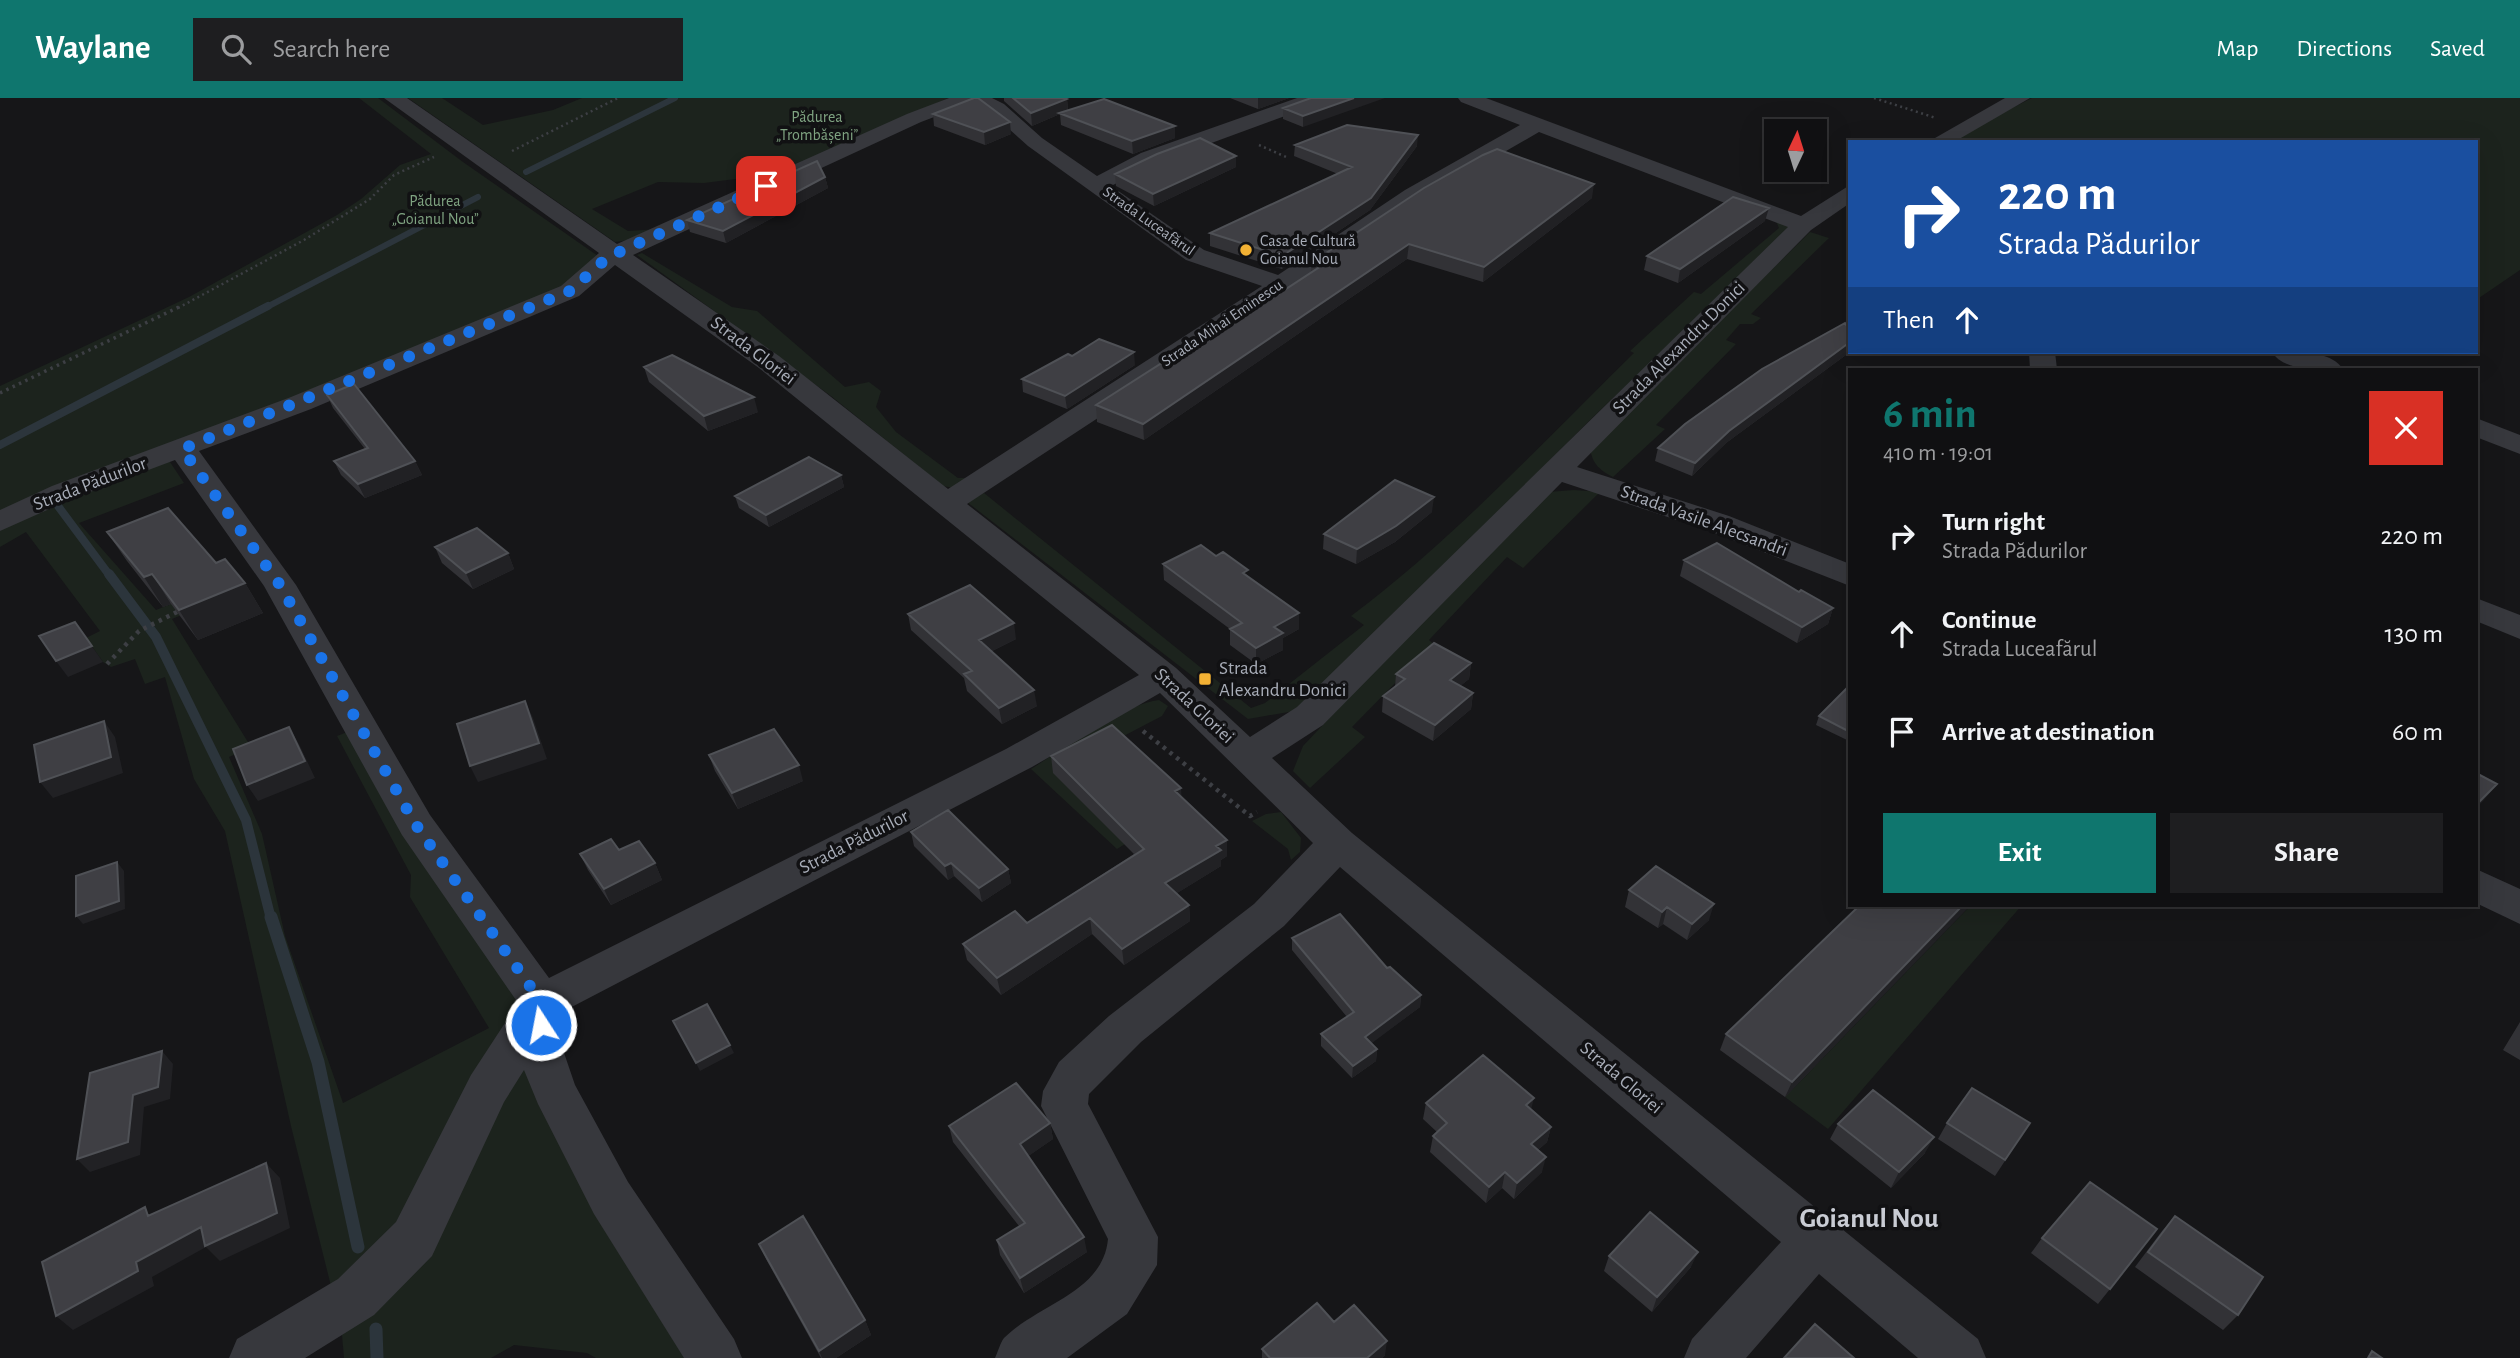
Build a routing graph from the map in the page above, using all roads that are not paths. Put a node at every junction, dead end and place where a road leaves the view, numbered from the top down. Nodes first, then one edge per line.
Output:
1 (394, 98) edge
2 (967, 98) edge
3 (976, 98) edge
4 (1316, 98) edge
5 (1468, 98) edge
6 (2020, 98) edge
7 (1536, 125) junction
8 (1942, 140) edge
9 (1098, 185) junction
10 (1848, 192) edge
11 (1803, 225) junction
12 (618, 253) junction
13 (1281, 284) junction
14 (2290, 354) edge
15 (2326, 368) edge
16 (2478, 428) edge
17 (2520, 445) edge
18 (182, 449) junction
19 (1556, 470) junction
20 (946, 504) junction
21 (0, 522) edge
22 (1848, 575) edge
23 (2478, 609) edge
24 (2520, 628) edge
25 (1163, 676) junction
26 (1248, 756) junction
27 (1338, 843) junction
28 (2478, 885) edge
29 (2520, 908) edge
30 (542, 1003) junction
31 (1816, 1240) junction
32 (256, 1358) edge
33 (715, 1358) edge
34 (1022, 1358) edge
35 (1711, 1358) edge
36 (1959, 1358) edge

1 - 12 street, Strada Gloriei
2 - 12 street
3 - 9 street, Strada Luceafărul
4 - 9 street, Strada Luceafărul
5 - 7 street
6 - 8 street
7 - 11 street
7 - 13 street, Strada Mihai Eminescu
9 - 13 street, Strada Luceafărul
10 - 11 street, Strada Alexandru Donici
11 - 19 street, Strada Alexandru Donici
12 - 18 street, Strada Pădurilor
12 - 20 street, Strada Gloriei
13 - 20 street, Strada Mihai Eminescu
14 - 15 street
16 - 17 street
18 - 21 street, Strada Pădurilor
18 - 30 street
19 - 22 street, Strada Vasile Alecsandri
19 - 26 street, Strada Alexandru Donici
20 - 25 street, Strada Gloriei
23 - 24 street
25 - 26 street, Strada Gloriei
25 - 30 street, Strada Pădurilor
26 - 27 street, Strada Gloriei
27 - 31 street, Strada Gloriei
27 - 34 street
28 - 29 street
30 - 32 street
30 - 33 street
31 - 35 street
31 - 36 street, Strada Gloriei

